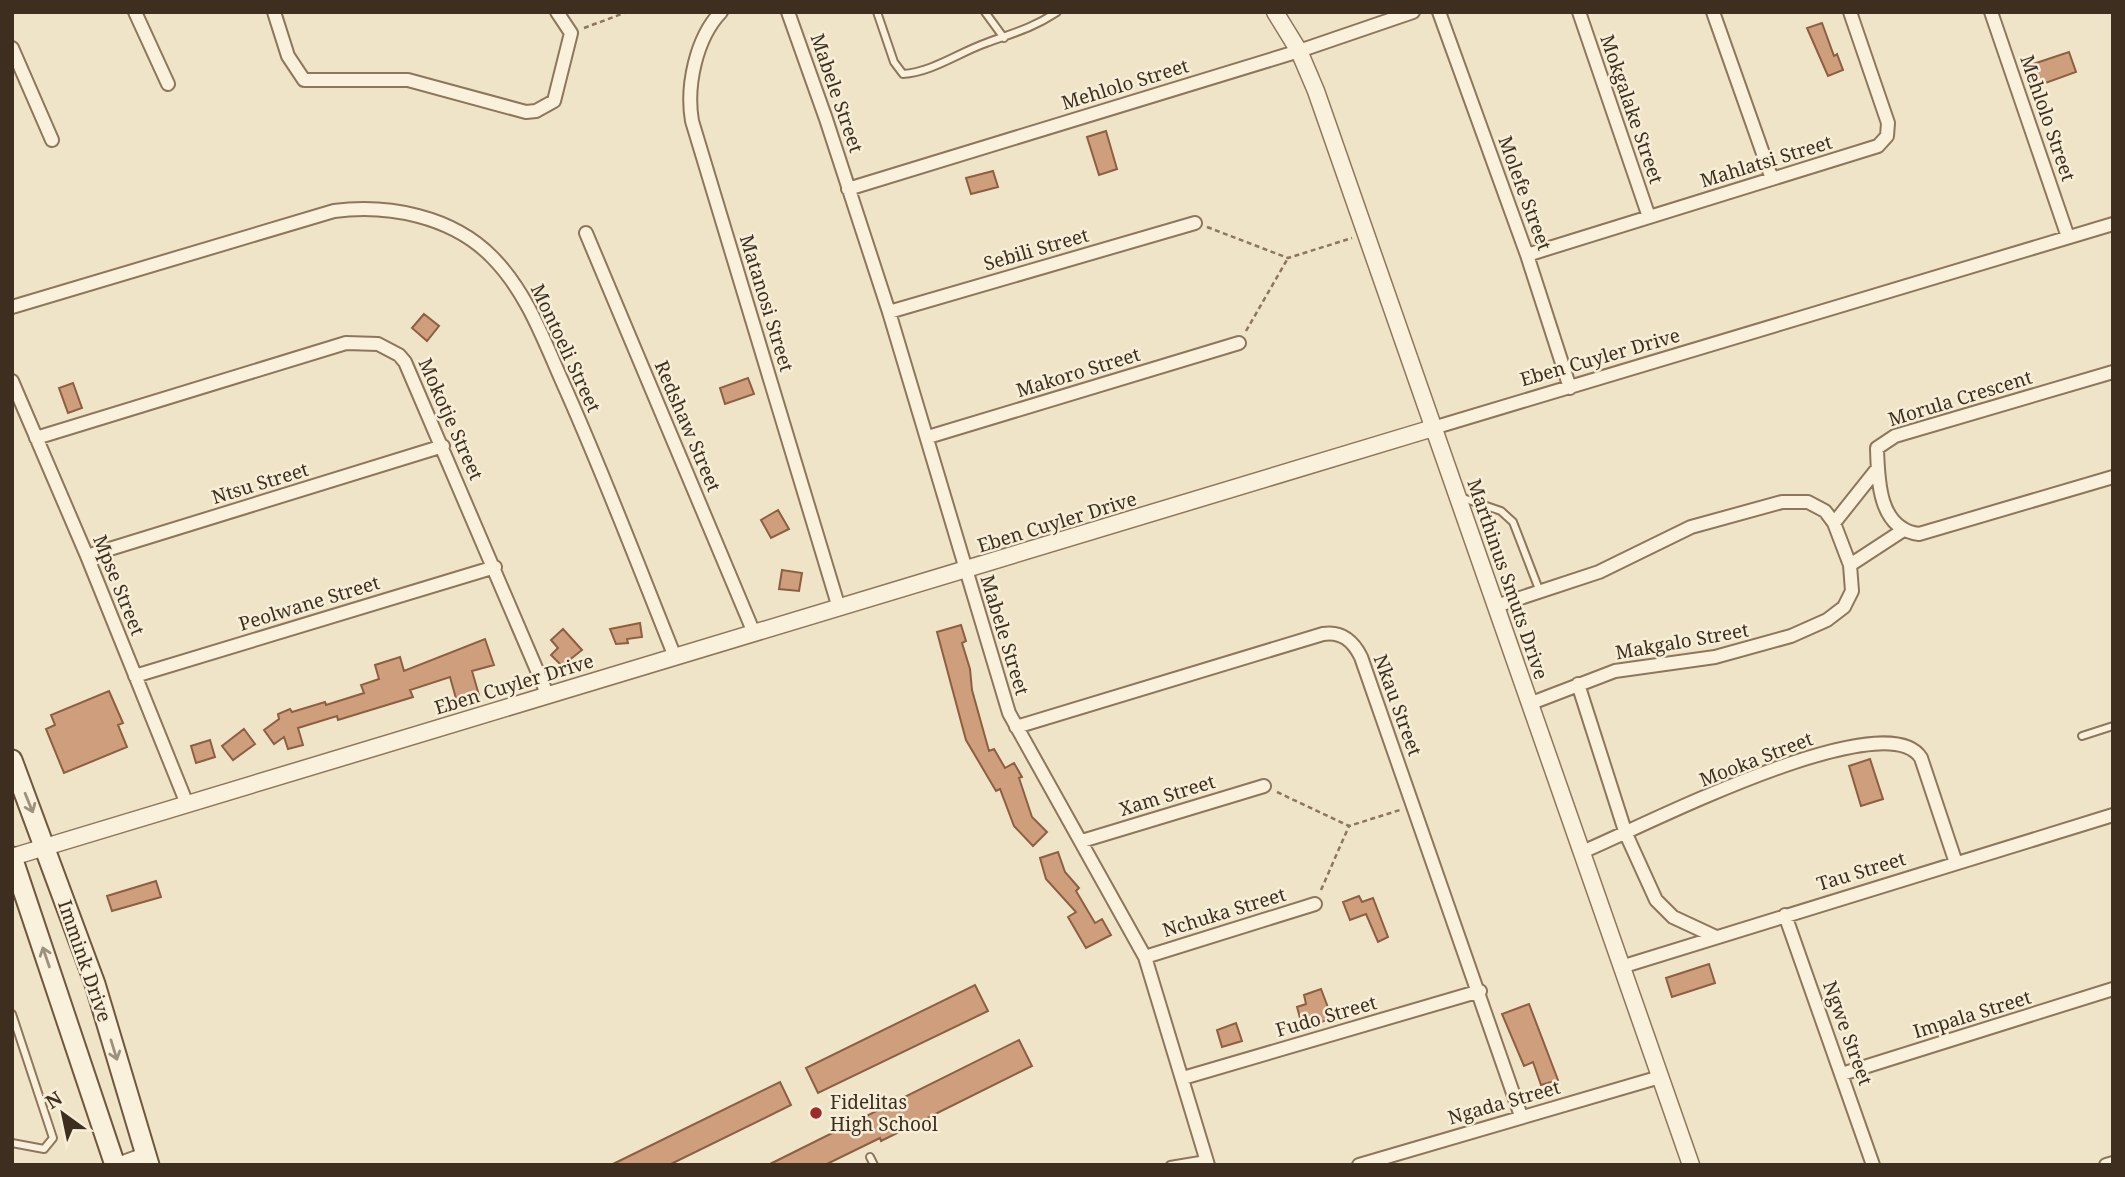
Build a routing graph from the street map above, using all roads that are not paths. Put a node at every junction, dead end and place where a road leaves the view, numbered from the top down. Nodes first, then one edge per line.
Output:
1 (135, 12) edge
2 (274, 12) edge
3 (557, 12) edge
4 (721, 12) edge
5 (877, 12) edge
6 (985, 12) edge
7 (1057, 12) edge
8 (1275, 12) edge
9 (1413, 12) edge
10 (1439, 12) edge
11 (1579, 12) edge
12 (1713, 12) edge
13 (1850, 12) edge
14 (1991, 12) edge
15 (789, 13) edge
16 (1004, 38) junction
17 (12, 47) edge
18 (1299, 51) junction
19 (168, 84) dead end
20 (52, 140) dead end
21 (1772, 179) junction
22 (849, 189) junction
23 (1649, 217) junction
24 (1195, 223) road end
25 (2113, 224) edge
26 (586, 233) dead end
27 (2068, 237) junction
28 (1527, 255) junction
29 (12, 307) edge
30 (888, 312) junction
31 (1239, 343) road end
32 (2113, 372) edge
33 (12, 381) edge
34 (1570, 388) junction
35 (1433, 428) junction
36 (928, 437) junction
37 (36, 438) junction
38 (443, 446) junction
39 (1877, 469) junction
40 (2113, 477) edge
41 (1457, 496) junction
42 (1834, 523) junction
43 (1902, 531) junction
44 (88, 556) junction
45 (1850, 565) junction
46 (495, 567) junction
47 (965, 572) junction
48 (1540, 592) junction
49 (1496, 607) junction
50 (839, 608) junction
51 (754, 634) junction
52 (675, 657) junction
53 (135, 676) junction
54 (1578, 684) junction
55 (548, 696) junction
56 (1529, 704) junction
57 (2113, 726) edge
58 (1016, 727) junction
59 (2082, 736) dead end
60 (12, 760) edge
61 (1264, 786) road end
62 (187, 804) junction
63 (2113, 815) edge
64 (1626, 834) junction
65 (1082, 841) junction
66 (46, 846) junction
67 (1582, 852) junction
68 (12, 857) edge
69 (1956, 863) junction
70 (1315, 904) road end
71 (1785, 915) junction
72 (1716, 937) junction
73 (1144, 957) junction
74 (1621, 967) junction
75 (2113, 989) edge
76 (1480, 991) junction
77 (12, 1014) edge
78 (1842, 1074) junction
79 (1660, 1077) junction
80 (1183, 1078) junction
81 (1521, 1116) junction
82 (12, 1143) edge
83 (870, 1157) dead end
84 (147, 1159) edge
85 (1207, 1162) edge
86 (2113, 1163) edge
87 (115, 1165) edge
88 (874, 1165) edge
89 (1170, 1165) edge
90 (1359, 1165) edge
91 (1691, 1165) edge
92 (1874, 1165) edge
93 (2106, 1165) edge

1 - 19 street
2 - 3 street
4 - 50 street, Matanosi Street
5 - 16 lane
6 - 16 lane
7 - 16 lane
8 - 18 street, Marthinus Smuts Drive
9 - 18 street, Mehlolo Street
10 - 28 street, Molefe Street
11 - 23 street, Mokgalake Street
12 - 21 street
13 - 21 street, Mahlatsi Street
14 - 27 street, Mehlolo Street
15 - 22 street, Mabele Street
17 - 20 street
18 - 22 street, Mehlolo Street
18 - 35 street, Marthinus Smuts Drive
21 - 23 street, Mahlatsi Street
22 - 30 street, Mabele Street
23 - 28 street, Mahlatsi Street
24 - 30 street, Sebili Street
25 - 27 street, Eben Cuyler Drive
26 - 51 street, Redshaw Street
27 - 34 street, Eben Cuyler Drive
28 - 34 street, Molefe Street
29 - 52 street, Montoeli Street
30 - 36 street, Mabele Street
31 - 36 street, Makoro Street
32 - 39 street, Morula Crescent
33 - 37 street, Mpse Street
34 - 35 street, Eben Cuyler Drive
35 - 41 street, Marthinus Smuts Drive
35 - 47 street, Eben Cuyler Drive
36 - 47 street, Mabele Street
37 - 38 street, Mokotje Street
37 - 44 street, Mpse Street
38 - 44 street, Ntsu Street
38 - 46 street, Mokotje Street
39 - 42 street
39 - 43 street
40 - 43 street
41 - 48 lane
41 - 49 street, Marthinus Smuts Drive
42 - 45 street, Makgalo Street
42 - 48 street
43 - 45 street
44 - 53 street, Mpse Street
45 - 54 street, Makgalo Street
46 - 53 street, Peolwane Street
46 - 55 street, Mokotje Street
47 - 50 street, Eben Cuyler Drive
47 - 58 street, Mabele Street
48 - 49 street
49 - 56 street, Marthinus Smuts Drive
50 - 51 street, Eben Cuyler Drive
51 - 52 street, Eben Cuyler Drive
52 - 55 street, Eben Cuyler Drive
53 - 62 street, Mpse Street
54 - 56 street, Makgalo Street
54 - 64 street
55 - 62 street, Eben Cuyler Drive
56 - 67 street, Marthinus Smuts Drive
57 - 59 lane
58 - 65 street, Mabele Street
58 - 76 street, Nkau Street
60 -> 66 main road, Immink Drive
61 - 65 street, Xam Street
62 - 66 street, Eben Cuyler Drive
63 - 69 street, Tau Street
64 - 67 street, Mooka Street
64 - 69 street, Mooka Street
64 - 72 street
65 - 73 street, Mabele Street
66 - 68 street, Eben Cuyler Drive
66 -> 84 main road, Immink Drive
67 - 74 street, Marthinus Smuts Drive
87 -> 68 main road, Immink Drive
69 - 71 street, Tau Street
70 - 73 street, Nchuka Street
71 - 72 street, Tau Street
71 - 78 street, Ngwe Street
72 - 74 street, Tau Street
73 - 80 street, Mabele Street
74 - 79 street, Marthinus Smuts Drive
75 - 78 street, Impala Street
76 - 80 street, Fudo Street
76 - 81 street, Nkau Street
77 - 82 lane
78 - 92 street, Ngwe Street
79 - 81 street, Ngada Street
79 - 91 street, Marthinus Smuts Drive
80 - 85 street, Mabele Street
81 - 90 street, Ngada Street
83 - 88 lane
84 - 87 street
85 - 89 lane
86 - 93 street

